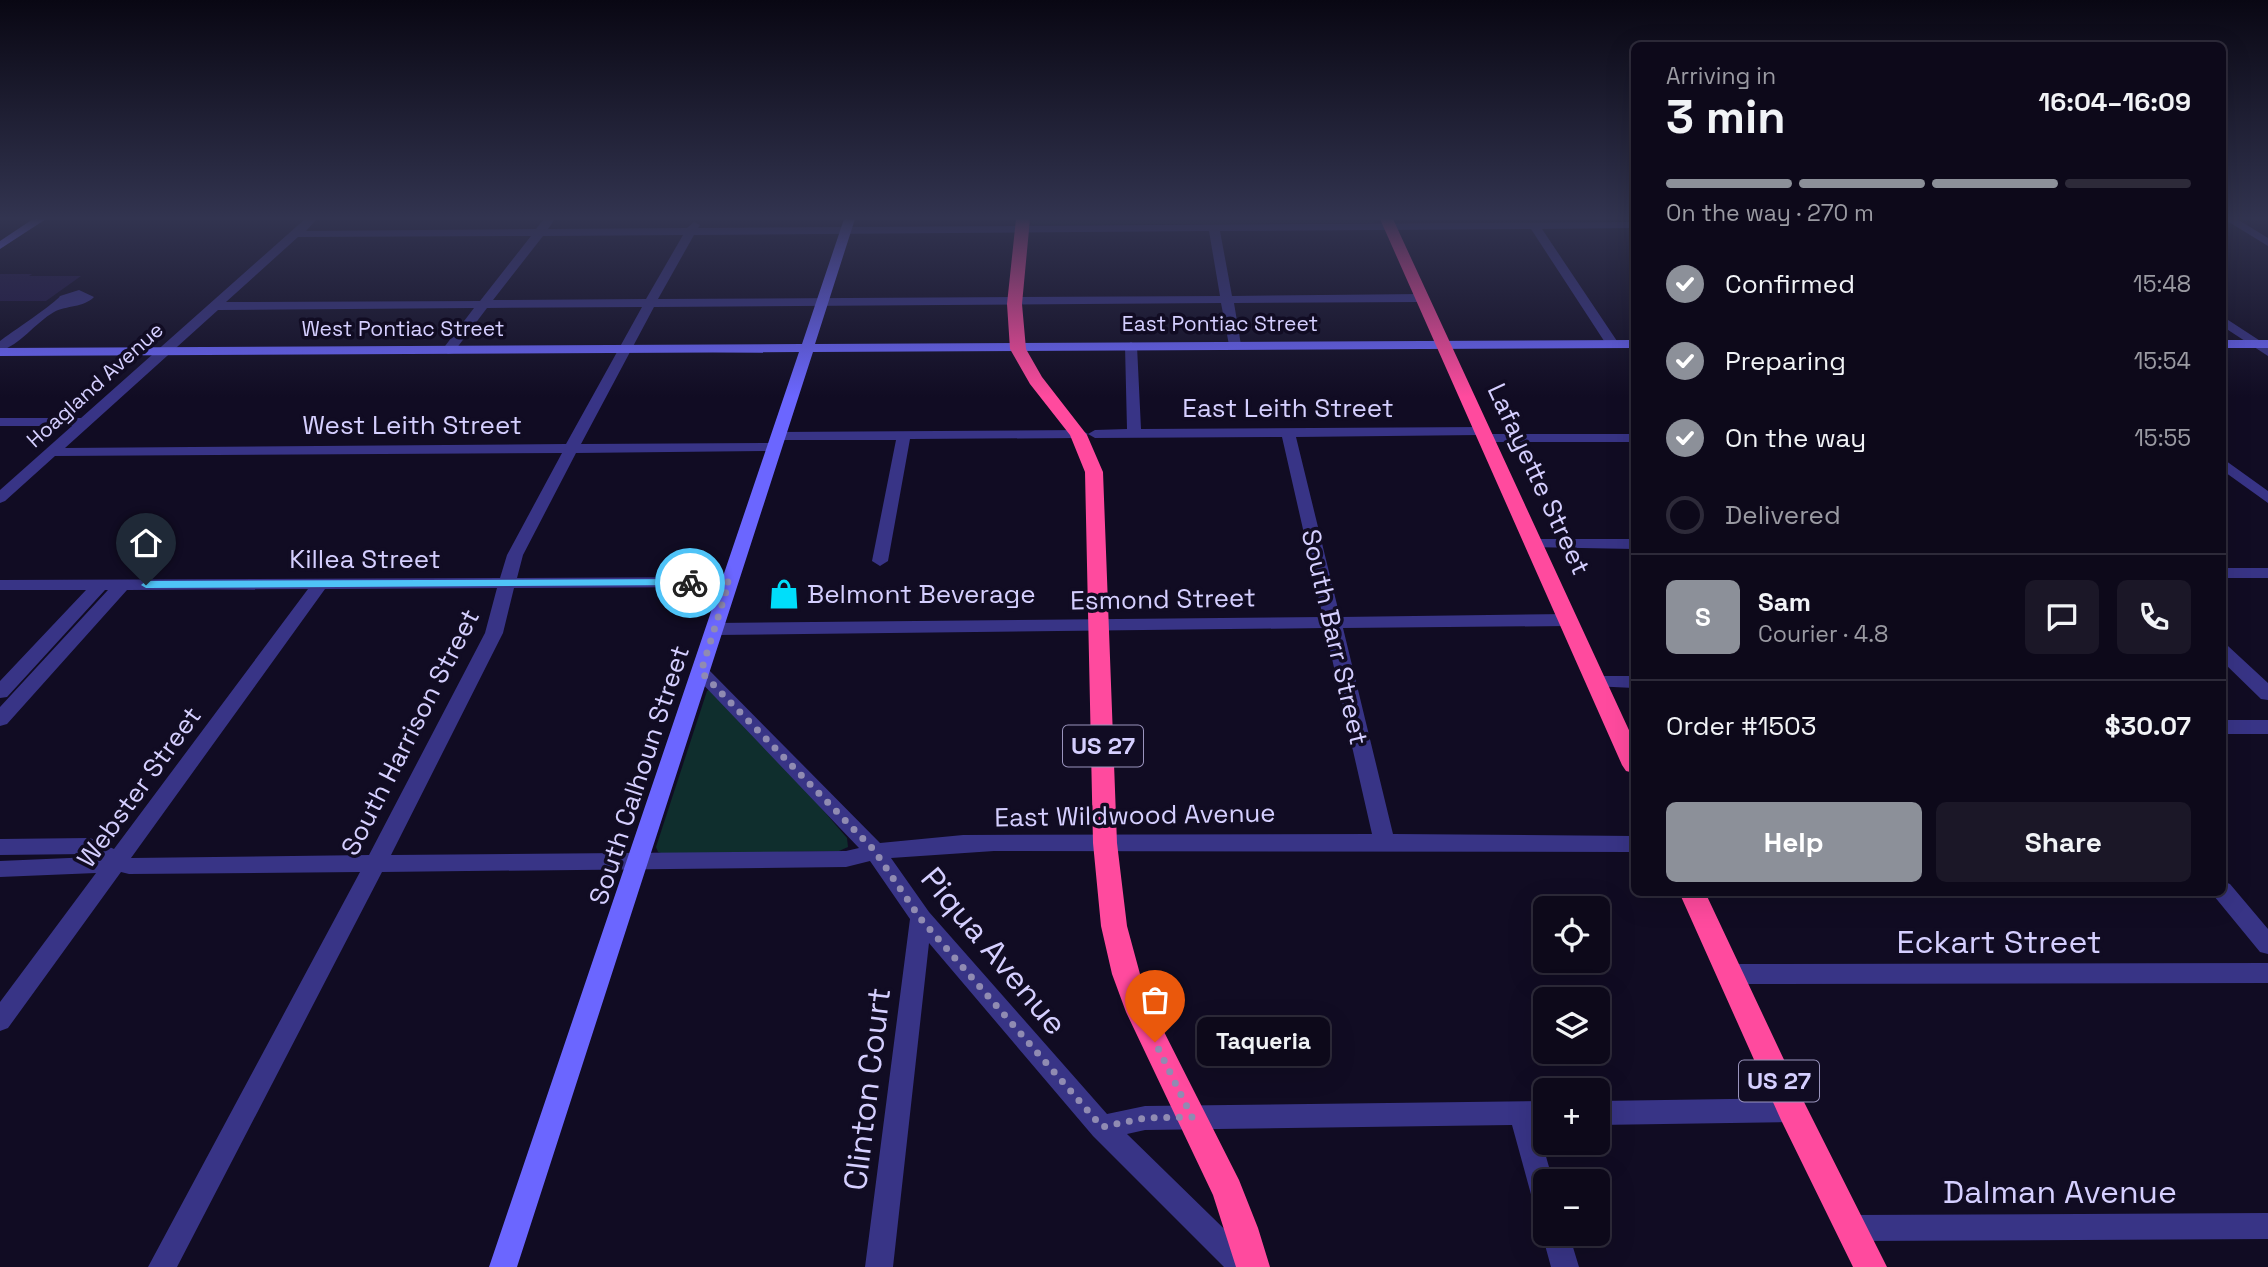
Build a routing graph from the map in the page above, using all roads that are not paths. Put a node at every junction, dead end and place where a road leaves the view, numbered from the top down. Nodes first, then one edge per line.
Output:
1 (246, 278) edge
2 (505, 278) edge
3 (665, 278) edge
4 (830, 278) edge
5 (1018, 278) edge
6 (1222, 278) edge
7 (1413, 278) edge
8 (1570, 278) edge
9 (1422, 298) junction
10 (1226, 299) junction
11 (1016, 300) junction
12 (822, 301) junction
13 (652, 302) junction
14 (62, 304) dead end
15 (485, 304) junction
16 (215, 306) junction
17 (2226, 322) edge
18 (1443, 344) junction
19 (1614, 344) junction
20 (1631, 344) edge
21 (2226, 344) edge
22 (1235, 345) junction
23 (1131, 346) junction
24 (2264, 346) edge
25 (0, 347) edge
26 (1017, 347) junction
27 (806, 348) junction
28 (624, 349) junction
29 (448, 350) junction
30 (163, 351) junction
31 (0, 352) edge
32 (0, 422) edge
33 (85, 422) junction
34 (1288, 433) junction
35 (1088, 434) junction
36 (1134, 434) junction
37 (904, 435) junction
38 (1483, 435) junction
39 (1631, 438) edge
40 (776, 442) junction
41 (572, 449) junction
42 (51, 452) junction
43 (2226, 465) edge
44 (0, 498) edge
45 (2268, 498) edge
46 (1534, 544) junction
47 (1631, 544) edge
48 (880, 561) dead end
49 (2226, 573) edge
50 (2268, 573) edge
51 (505, 582) junction
52 (729, 582) junction
53 (320, 584) junction
54 (0, 585) edge
55 (100, 585) junction
56 (122, 585) junction
57 (1568, 620) junction
58 (1332, 624) junction
59 (1099, 626) junction
60 (715, 629) junction
61 (2226, 654) edge
62 (701, 672) junction
63 (1598, 682) junction
64 (1631, 682) edge
65 (29, 687) junction
66 (2, 690) edge
67 (2268, 694) edge
68 (1, 716) edge
69 (2226, 727) edge
70 (2268, 727) edge
71 (1631, 758) edge
72 (1384, 841) junction
73 (1105, 843) junction
74 (1631, 844) edge
75 (0, 847) edge
76 (874, 850) junction
77 (117, 862) junction
78 (638, 862) junction
79 (375, 865) junction
80 (0, 869) edge
81 (2226, 895) edge
82 (1694, 896) edge
83 (920, 918) junction
84 (2268, 945) edge
85 (2268, 973) edge
86 (1730, 974) junction
87 (0, 1021) edge
88 (1792, 1110) junction
89 (1533, 1113) edge
90 (1610, 1113) edge
91 (1192, 1117) junction
92 (1102, 1127) junction
93 (2268, 1226) edge
94 (1852, 1228) junction
95 (1559, 1246) edge
96 (162, 1267) edge
97 (503, 1267) edge
98 (879, 1267) edge
99 (1242, 1267) edge
100 (1253, 1267) edge
101 (1565, 1267) edge
102 (1870, 1267) edge

1 - 16 street, Hoagland Avenue
2 - 15 street
3 - 13 street, South Harrison Street
4 - 12 street, South Calhoun Street
5 - 11 highway, US 27
6 - 10 street
7 - 9 highway, Lafayette Street
8 - 19 street
9 - 10 street
9 - 18 highway, Lafayette Street
10 - 11 street
10 - 22 street
11 - 12 street
11 - 26 highway, US 27
12 - 13 street
12 - 27 street, South Calhoun Street
13 - 15 street
13 - 28 street, South Harrison Street
14 - 25 street
15 - 16 street
15 - 29 street
16 - 30 street, Hoagland Avenue
17 - 24 street
18 - 19 street, East Pontiac Street
18 - 22 street, East Pontiac Street
18 - 38 highway, Lafayette Street
19 - 20 street, East Pontiac Street
21 - 24 street
22 - 23 street, East Pontiac Street
23 - 26 street, East Pontiac Street
23 - 36 street
26 - 27 street, East Pontiac Street
26 - 35 highway, US 27
27 - 28 street, West Pontiac Street
27 - 40 street, South Calhoun Street
28 - 29 street, West Pontiac Street
28 - 41 street, South Harrison Street
29 - 30 street, West Pontiac Street
30 - 31 street, West Pontiac Street
30 - 33 street, Hoagland Avenue
32 - 33 street
33 - 42 street, Hoagland Avenue
34 - 36 street, East Leith Street
34 - 38 street, East Leith Street
34 - 58 street, South Barr Street
35 - 36 street, East Leith Street
35 - 37 street, East Leith Street
35 - 59 highway, US 27
37 - 40 street, East Leith Street
37 - 48 street
38 - 39 street, East Leith Street
38 - 46 highway, Lafayette Street
40 - 41 street, West Leith Street
40 - 52 street, South Calhoun Street
41 - 42 street, West Leith Street
41 - 51 street, South Harrison Street
42 - 44 street, Hoagland Avenue
43 - 45 street
46 - 47 street
46 - 57 highway, Lafayette Street
49 - 50 street
51 - 52 street, Killea Street
51 - 53 street, Killea Street
51 - 79 street, South Harrison Street
52 - 60 street, South Calhoun Street
53 - 56 street, Killea Street
53 - 77 street, Webster Street
54 - 55 street, Killea Street
55 - 56 street, Killea Street
55 - 66 street
56 - 65 street
57 - 58 street, Esmond Street
57 - 63 highway, Lafayette Street
58 - 59 street, Esmond Street
58 - 72 street, South Barr Street
59 - 60 street, Esmond Street
59 - 73 highway, US 27
60 - 62 street, South Calhoun Street
61 - 67 street
62 - 76 street, Piqua Avenue
62 - 78 street, South Calhoun Street
63 - 64 street
63 - 71 highway, Lafayette Street
65 - 66 street
65 - 68 street
69 - 70 street
72 - 73 street, East Wildwood Avenue
72 - 74 street, East Wildwood Avenue
73 - 76 street, East Wildwood Avenue
73 - 91 highway, US 27
75 - 77 street
76 - 78 street, East Wildwood Avenue
76 - 83 street, Piqua Avenue
77 - 79 street, East Wildwood Avenue
77 - 80 street
77 - 87 street, Webster Street
78 - 79 street, East Wildwood Avenue
78 - 97 street, South Calhoun Street
79 - 96 street, South Harrison Street
81 - 84 street
82 - 86 highway, US 27
83 - 92 street, Piqua Avenue
83 - 98 street, Clinton Court
85 - 86 street, Eckart Street
86 - 88 highway, US 27
88 - 90 street
88 - 94 highway, US 27
89 - 91 street
91 - 92 street
91 - 100 highway, US 27
92 - 99 street, Piqua Avenue
93 - 94 street, Dalman Avenue
94 - 102 highway, US 27
95 - 101 street

